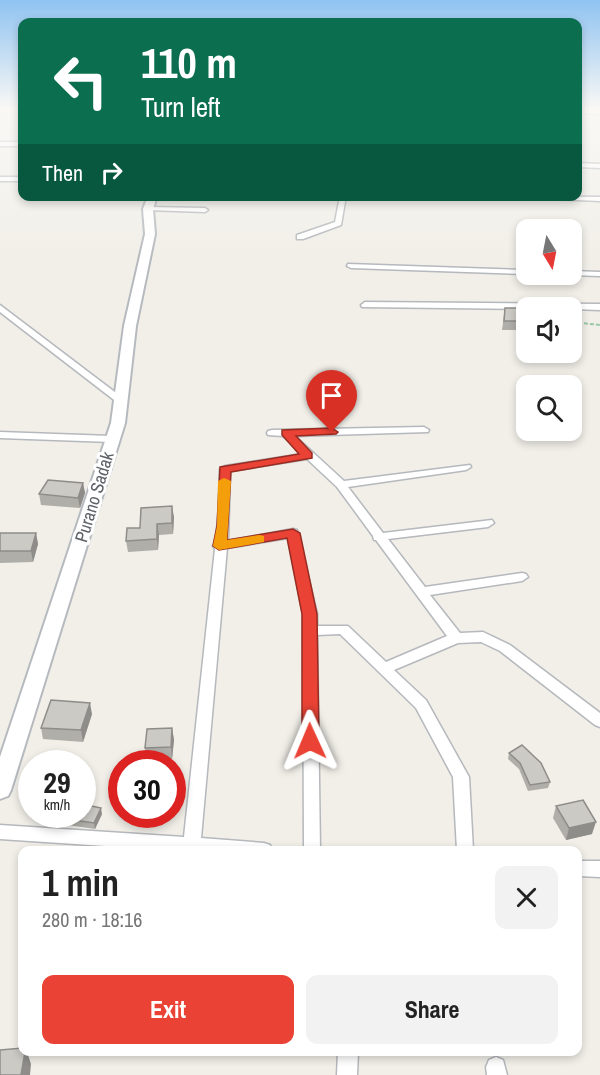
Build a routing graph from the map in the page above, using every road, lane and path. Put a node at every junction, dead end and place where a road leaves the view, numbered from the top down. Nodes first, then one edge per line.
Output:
1 (582, 165) edge
2 (600, 166) edge
3 (0, 178) edge
4 (18, 179) edge
5 (582, 198) edge
6 (600, 199) edge
7 (342, 201) edge
8 (150, 203) edge
9 (205, 210) dead end
10 (300, 237) dead end
11 (351, 266) dead end
12 (516, 272) edge
13 (582, 273) edge
14 (600, 274) edge
15 (365, 304) dead end
16 (600, 307) edge
17 (0, 308) edge
18 (10, 315) junction
19 (0, 322) edge
20 (582, 323) edge
21 (600, 325) edge
22 (121, 401) junction
23 (424, 430) dead end
24 (272, 433) dead end
25 (286, 433) junction
26 (0, 435) edge
27 (111, 439) junction
28 (307, 456) junction
29 (466, 467) dead end
30 (341, 485) junction
31 (488, 523) dead end
32 (378, 537) junction
33 (219, 546) junction
34 (522, 577) dead end
35 (420, 592) junction
36 (309, 631) junction
37 (456, 638) junction
38 (384, 668) junction
39 (600, 721) edge
40 (0, 790) edge
41 (0, 832) edge
42 (192, 844) junction
43 (216, 846) edge
44 (312, 846) edge
45 (465, 846) edge
46 (582, 869) edge
47 (600, 869) edge
48 (348, 1056) edge
49 (348, 1075) edge

1 - 2 street
3 - 4 street
5 - 6 street
7 - 10 street
8 - 9 street
8 - 22 main road, Purano Sadak
11 - 12 street
13 - 14 street
15 - 16 street
17 - 18 street
18 - 19 street
18 - 22 street
20 - 21 path
22 - 27 main road, Purano Sadak
23 - 25 street
24 - 25 street
25 - 28 street
26 - 27 street
27 - 40 main road, Purano Sadak
28 - 30 street
28 - 33 street
29 - 30 street
30 - 32 street
31 - 32 street
32 - 35 street
33 - 36 street
33 - 42 street
34 - 35 street
35 - 37 street
36 - 38 street
36 - 44 street
37 - 38 street
37 - 39 street
38 - 45 street
41 - 42 street
42 - 43 street
46 - 47 street
48 - 49 street

